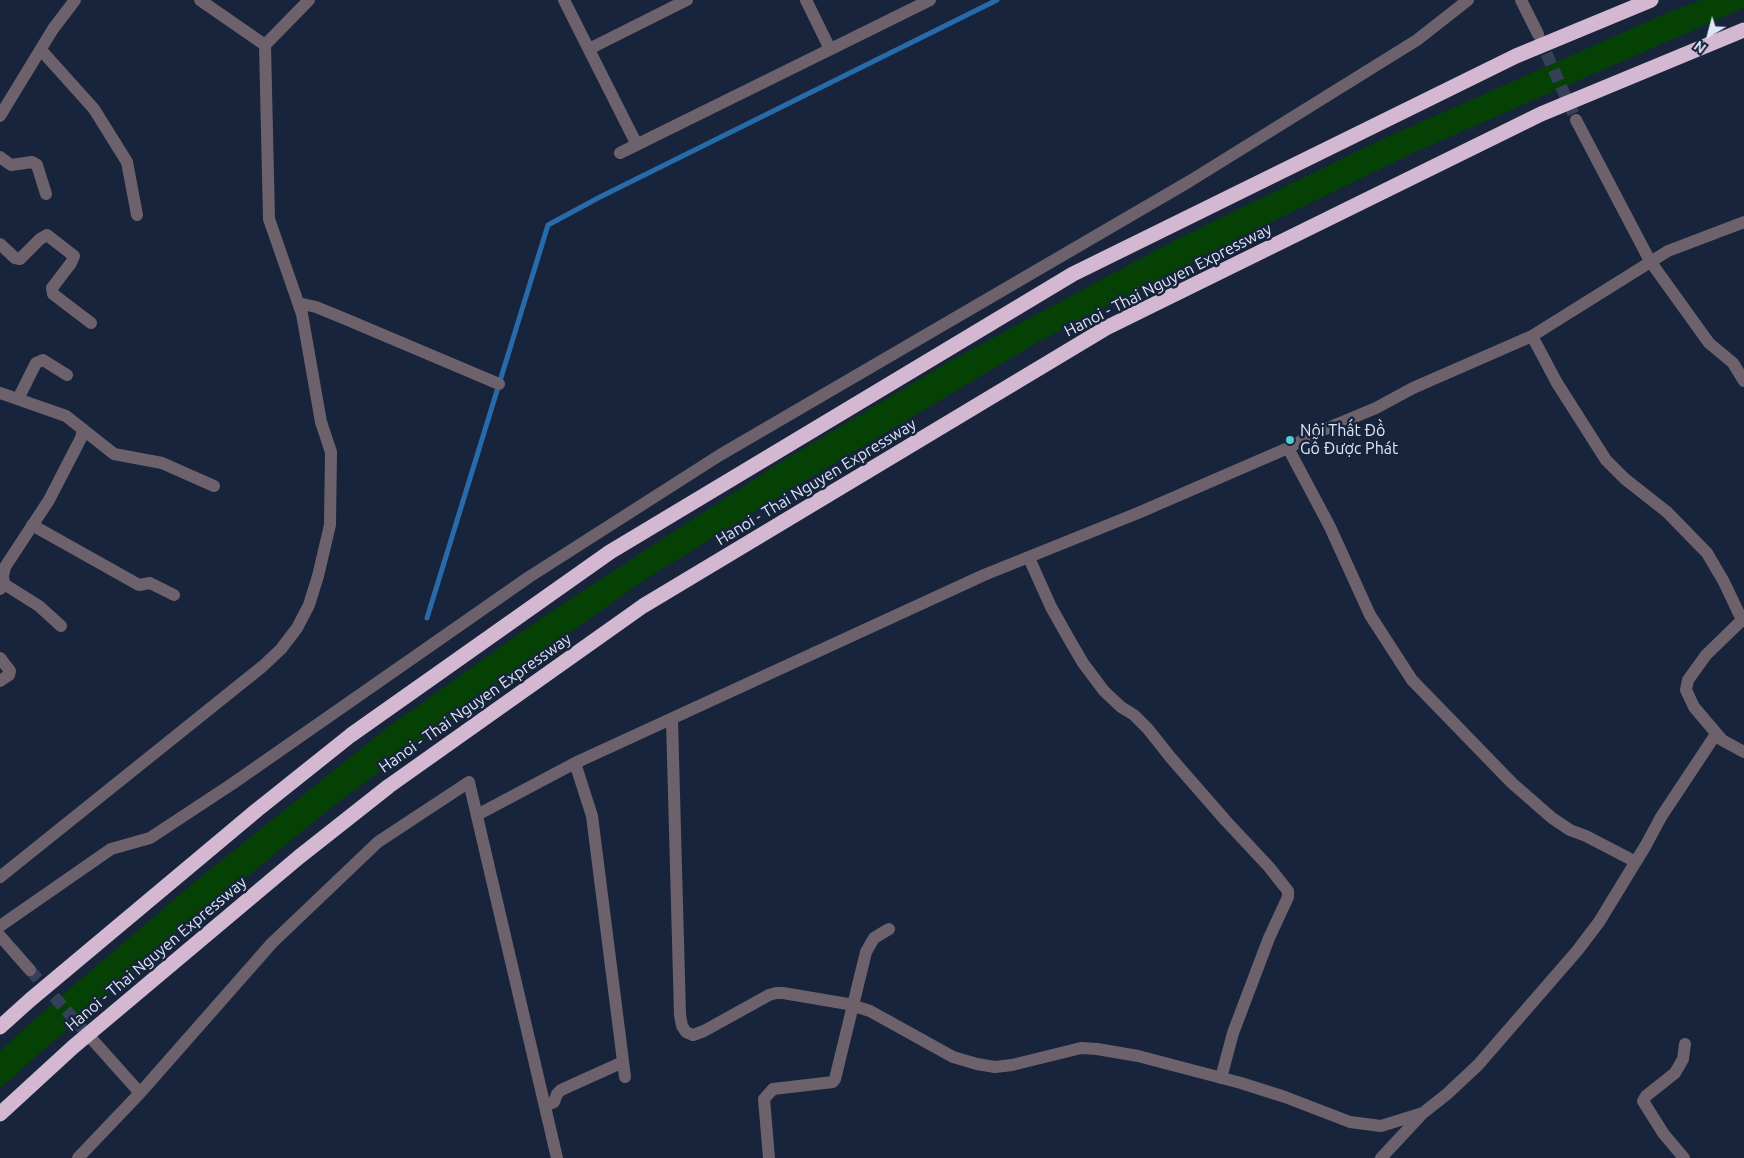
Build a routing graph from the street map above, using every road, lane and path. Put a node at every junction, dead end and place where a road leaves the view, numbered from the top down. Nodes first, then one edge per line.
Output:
1 (75, 0) edge
2 (200, 0) edge
3 (309, 0) edge
4 (686, 0) edge
5 (806, 0) edge
6 (930, 0) edge
7 (1468, 0) edge
8 (1521, 0) edge
9 (1651, 0) edge
10 (568, 1) edge
11 (1744, 30) edge
12 (1538, 34) tunnel mouth
13 (265, 45) junction
14 (830, 49) junction
15 (41, 50) junction
16 (589, 50) junction
17 (0, 116) edge
18 (1576, 120) tunnel mouth
19 (637, 145) junction
20 (620, 153) dead end
21 (0, 157) edge
22 (46, 194) dead end
23 (137, 215) dead end
24 (1744, 222) edge
25 (0, 244) edge
26 (1650, 261) junction
27 (298, 303) junction
28 (91, 323) dead end
29 (1532, 336) junction
30 (67, 375) dead end
31 (1744, 381) edge
32 (499, 384) dead end
33 (0, 393) edge
34 (18, 398) junction
35 (83, 429) junction
36 (1288, 448) junction
37 (214, 486) dead end
38 (32, 525) junction
39 (1029, 558) junction
40 (2, 581) edge
41 (174, 595) dead end
42 (1743, 620) edge
43 (61, 626) dead end
44 (0, 658) edge
45 (0, 681) edge
46 (672, 720) junction
47 (1716, 734) junction
48 (1744, 752) edge
49 (575, 763) junction
50 (477, 815) junction
51 (1636, 862) junction
52 (0, 876) edge
53 (0, 926) edge
54 (889, 929) dead end
55 (0, 936) edge
56 (30, 970) tunnel mouth
57 (852, 1005) junction
58 (0, 1028) edge
59 (90, 1037) tunnel mouth
60 (1685, 1044) dead end
61 (623, 1062) junction
62 (625, 1077) dead end
63 (1221, 1078) junction
64 (140, 1093) junction
65 (545, 1106) junction
66 (1423, 1113) junction
67 (0, 1114) edge
68 (78, 1158) edge
69 (558, 1158) edge
70 (769, 1158) edge
71 (1381, 1158) edge
72 (1684, 1158) edge

1 - 15 street
2 - 13 street
3 - 13 street
4 - 16 street
5 - 14 street
6 - 14 street
7 - 53 street
8 - 12 street
9 - 58 highway
10 - 16 street
11 - 67 highway, Hanoi - Thai Nguyen Expressway
13 - 27 street
14 - 19 street
15 - 17 street
15 - 23 street
16 - 19 street
18 - 26 street
19 - 20 street
21 - 22 street
24 - 26 street
25 - 28 street
26 - 29 street
26 - 31 street
27 - 32 street
27 - 52 street
29 - 36 street
29 - 42 street
30 - 34 street
33 - 34 street
34 - 35 street
35 - 37 street
35 - 38 street
36 - 39 street
36 - 51 street
38 - 40 street
38 - 41 street
39 - 46 street
39 - 63 street
40 - 43 street
42 - 47 street
44 - 45 street
46 - 49 street
46 - 57 street
47 - 48 street
47 - 51 street
49 - 50 street
49 - 61 street
50 - 64 street
50 - 65 street
51 - 66 street
54 - 57 street
55 - 56 street
57 - 63 street
57 - 70 street
59 - 64 street
60 - 72 street
61 - 62 street
61 - 65 street
63 - 66 street
64 - 68 street
65 - 69 street
66 - 71 street

